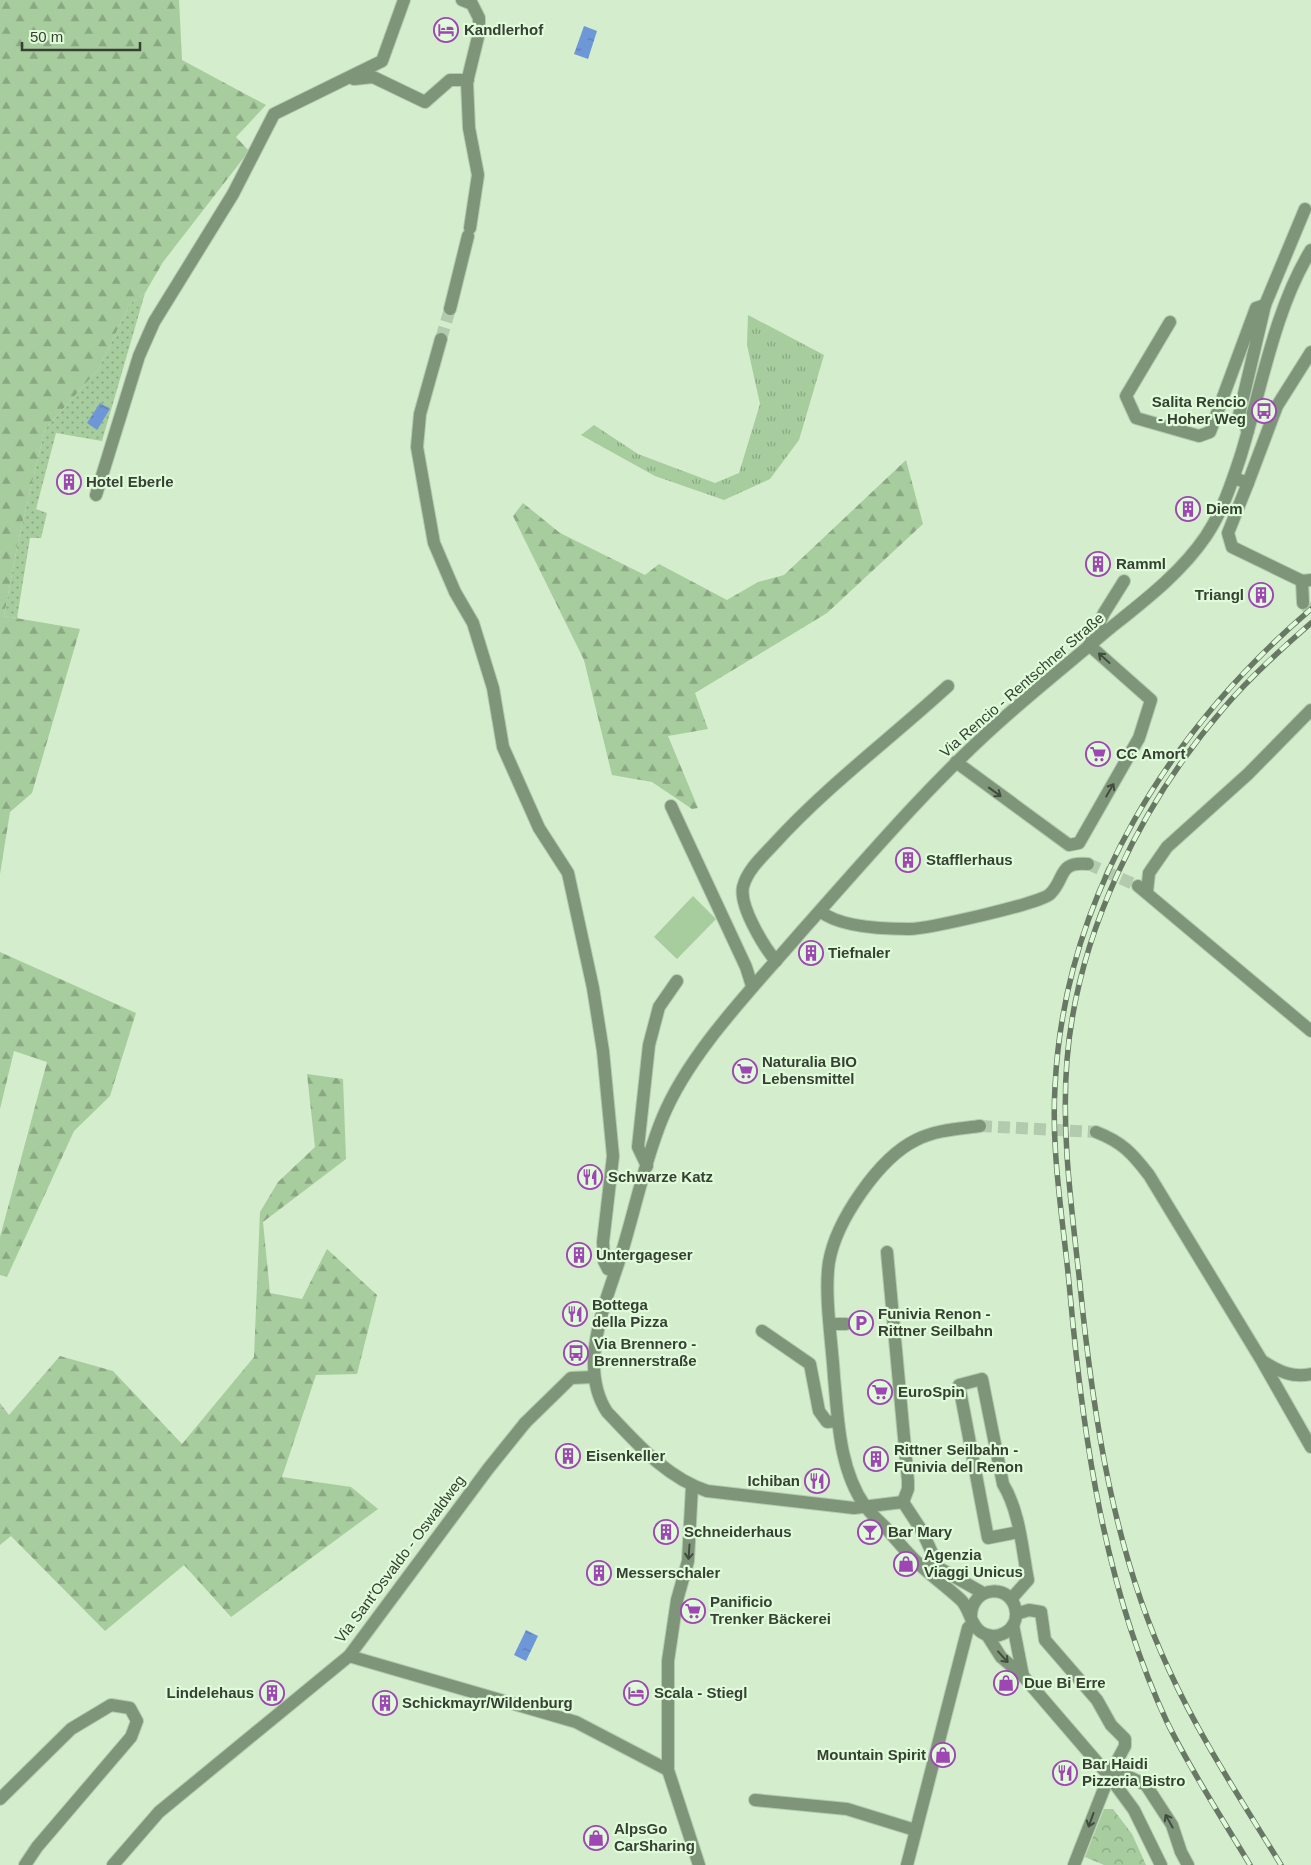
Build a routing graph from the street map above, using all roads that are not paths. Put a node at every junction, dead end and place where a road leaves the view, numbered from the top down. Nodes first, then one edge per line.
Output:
1 (404, 0) edge
2 (469, 2) edge
3 (349, 77) junction
4 (468, 80) junction
5 (1305, 209) dead end
6 (1311, 250) edge
7 (1265, 305) junction
8 (450, 309) tunnel mouth
9 (1170, 322) dead end
10 (441, 340) tunnel mouth
11 (1311, 352) edge
12 (1307, 368) edge
13 (1248, 431) junction
14 (1234, 478) junction
15 (1248, 483) junction
16 (96, 495) dead end
17 (1124, 581) dead end
18 (1307, 581) edge
19 (1304, 603) dead end
20 (1089, 646) junction
21 (948, 686) dead end
22 (1311, 710) edge
23 (956, 762) junction
24 (671, 806) dead end
25 (1088, 864) tunnel mouth
26 (820, 911) junction
27 (776, 961) junction
28 (677, 981) dead end
29 (752, 986) junction
30 (1309, 1026) edge
31 (980, 1126) tunnel mouth
32 (1096, 1132) tunnel mouth
33 (647, 1166) junction
34 (887, 1252) dead end
35 (615, 1272) junction
36 (831, 1324) junction
37 (846, 1324) tunnel mouth
38 (762, 1331) dead end
39 (1262, 1361) junction
40 (1311, 1374) edge
41 (594, 1377) junction
42 (838, 1421) junction
43 (1311, 1447) edge
44 (692, 1486) junction
45 (903, 1502) junction
46 (865, 1506) junction
47 (1019, 1532) junction
48 (918, 1563) junction
49 (939, 1568) junction
50 (983, 1593) junction
51 (1011, 1599) junction
52 (972, 1620) junction
53 (1014, 1620) junction
54 (987, 1635) junction
55 (349, 1656) junction
56 (1023, 1676) junction
57 (668, 1770) junction
58 (1109, 1776) junction
59 (0, 1798) edge
60 (755, 1800) dead end
61 (915, 1830) junction
62 (25, 1865) edge
63 (113, 1865) edge
64 (699, 1865) edge
65 (907, 1865) edge
66 (1074, 1865) edge
67 (1161, 1865) edge
68 (1188, 1865) edge

1 - 3 street
2 - 4 street
3 - 4 street
3 - 16 street
4 - 8 street
5 - 7 street
6 - 13 street, Via Rencio - Rentschner Straße
7 - 9 street
7 - 13 street
10 - 35 street
11 - 12 street
12 - 15 street
13 - 14 street, Via Rencio - Rentschner Straße
14 - 15 street
14 - 20 street, Via Rencio - Rentschner Straße
15 - 18 street
17 - 20 street
18 - 19 street
20 - 23 street, Via Rencio - Rentschner Straße
23 -> 20 street
21 - 27 street
22 - 30 street
23 - 26 street, Via Rencio - Rentschner Straße
24 - 29 street
25 - 26 street
26 - 27 street
27 - 29 street
28 - 33 street
29 - 33 street
31 - 36 street
32 - 39 street
33 - 35 street
34 - 45 street
35 - 41 street
36 - 37 street
36 - 42 street
38 - 42 street
39 - 40 street
39 - 43 street
41 - 44 street
41 - 55 street, Via Sant'Osvaldo - Oswaldweg
42 - 46 street
44 - 46 street
44 -> 57 street
45 - 46 street
45 - 49 street
46 - 48 street
47 - 47 street
47 - 51 street
48 - 49 street
48 - 52 street
49 - 50 street
50 - 51 street
50 - 52 street
51 - 53 street
52 - 54 street
52 - 61 street
53 - 54 street
53 - 56 street
53 - 58 street
54 -> 56 street
55 - 57 street
55 - 63 street, Via Sant'Osvaldo - Oswaldweg
56 - 58 street
57 - 64 street
58 -> 66 street
58 - 67 street
68 -> 58 street
59 - 62 street
60 - 61 street
61 - 65 street

